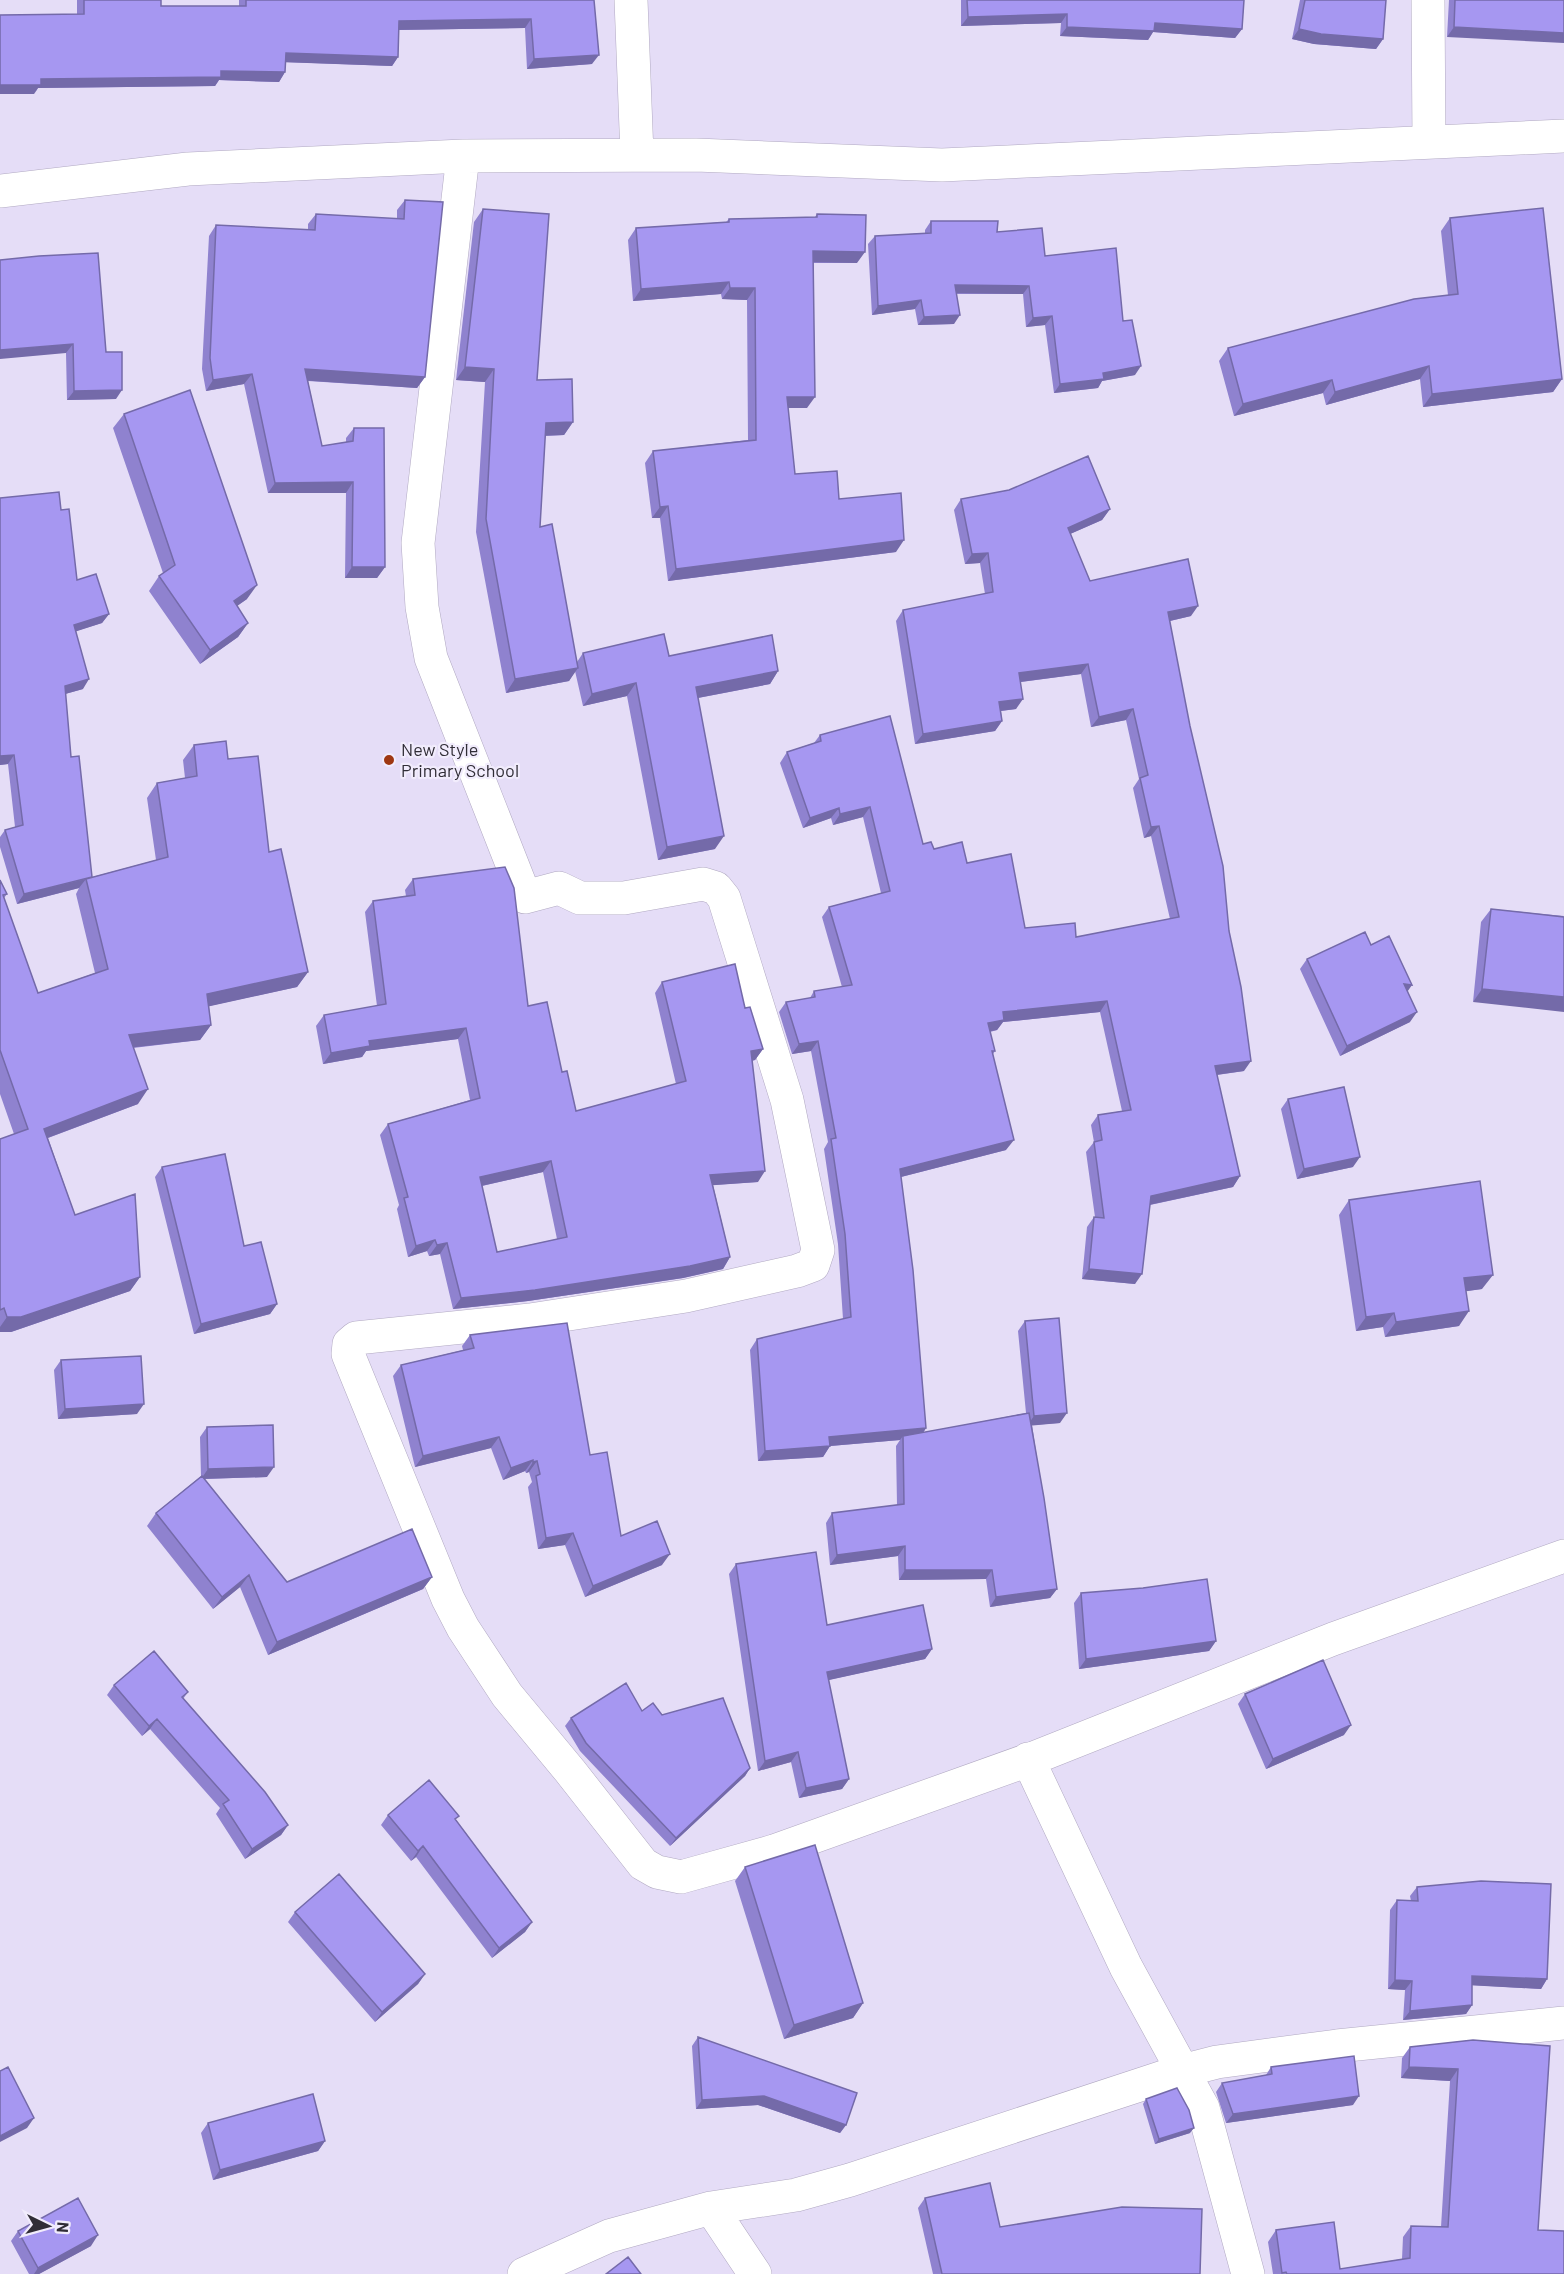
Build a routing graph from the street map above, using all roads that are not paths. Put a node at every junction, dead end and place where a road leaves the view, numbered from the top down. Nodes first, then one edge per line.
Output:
1 (631, 0) edge
2 (1428, 0) edge
3 (1564, 136) edge
4 (1429, 142) junction
5 (637, 155) junction
6 (463, 156) junction
7 (0, 191) edge
8 (1564, 1556) edge
9 (1028, 1759) junction
10 (1564, 2023) edge
11 (1182, 2071) junction
12 (711, 2208) junction
13 (524, 2274) edge
14 (755, 2274) edge
15 (1248, 2274) edge

1 - 5 street
2 - 4 street
3 - 4 street
4 - 5 street
5 - 6 street
6 - 7 street
6 - 9 street
8 - 9 street
9 - 11 street
10 - 11 street
11 - 12 street
11 - 15 street
12 - 13 street
12 - 14 street

